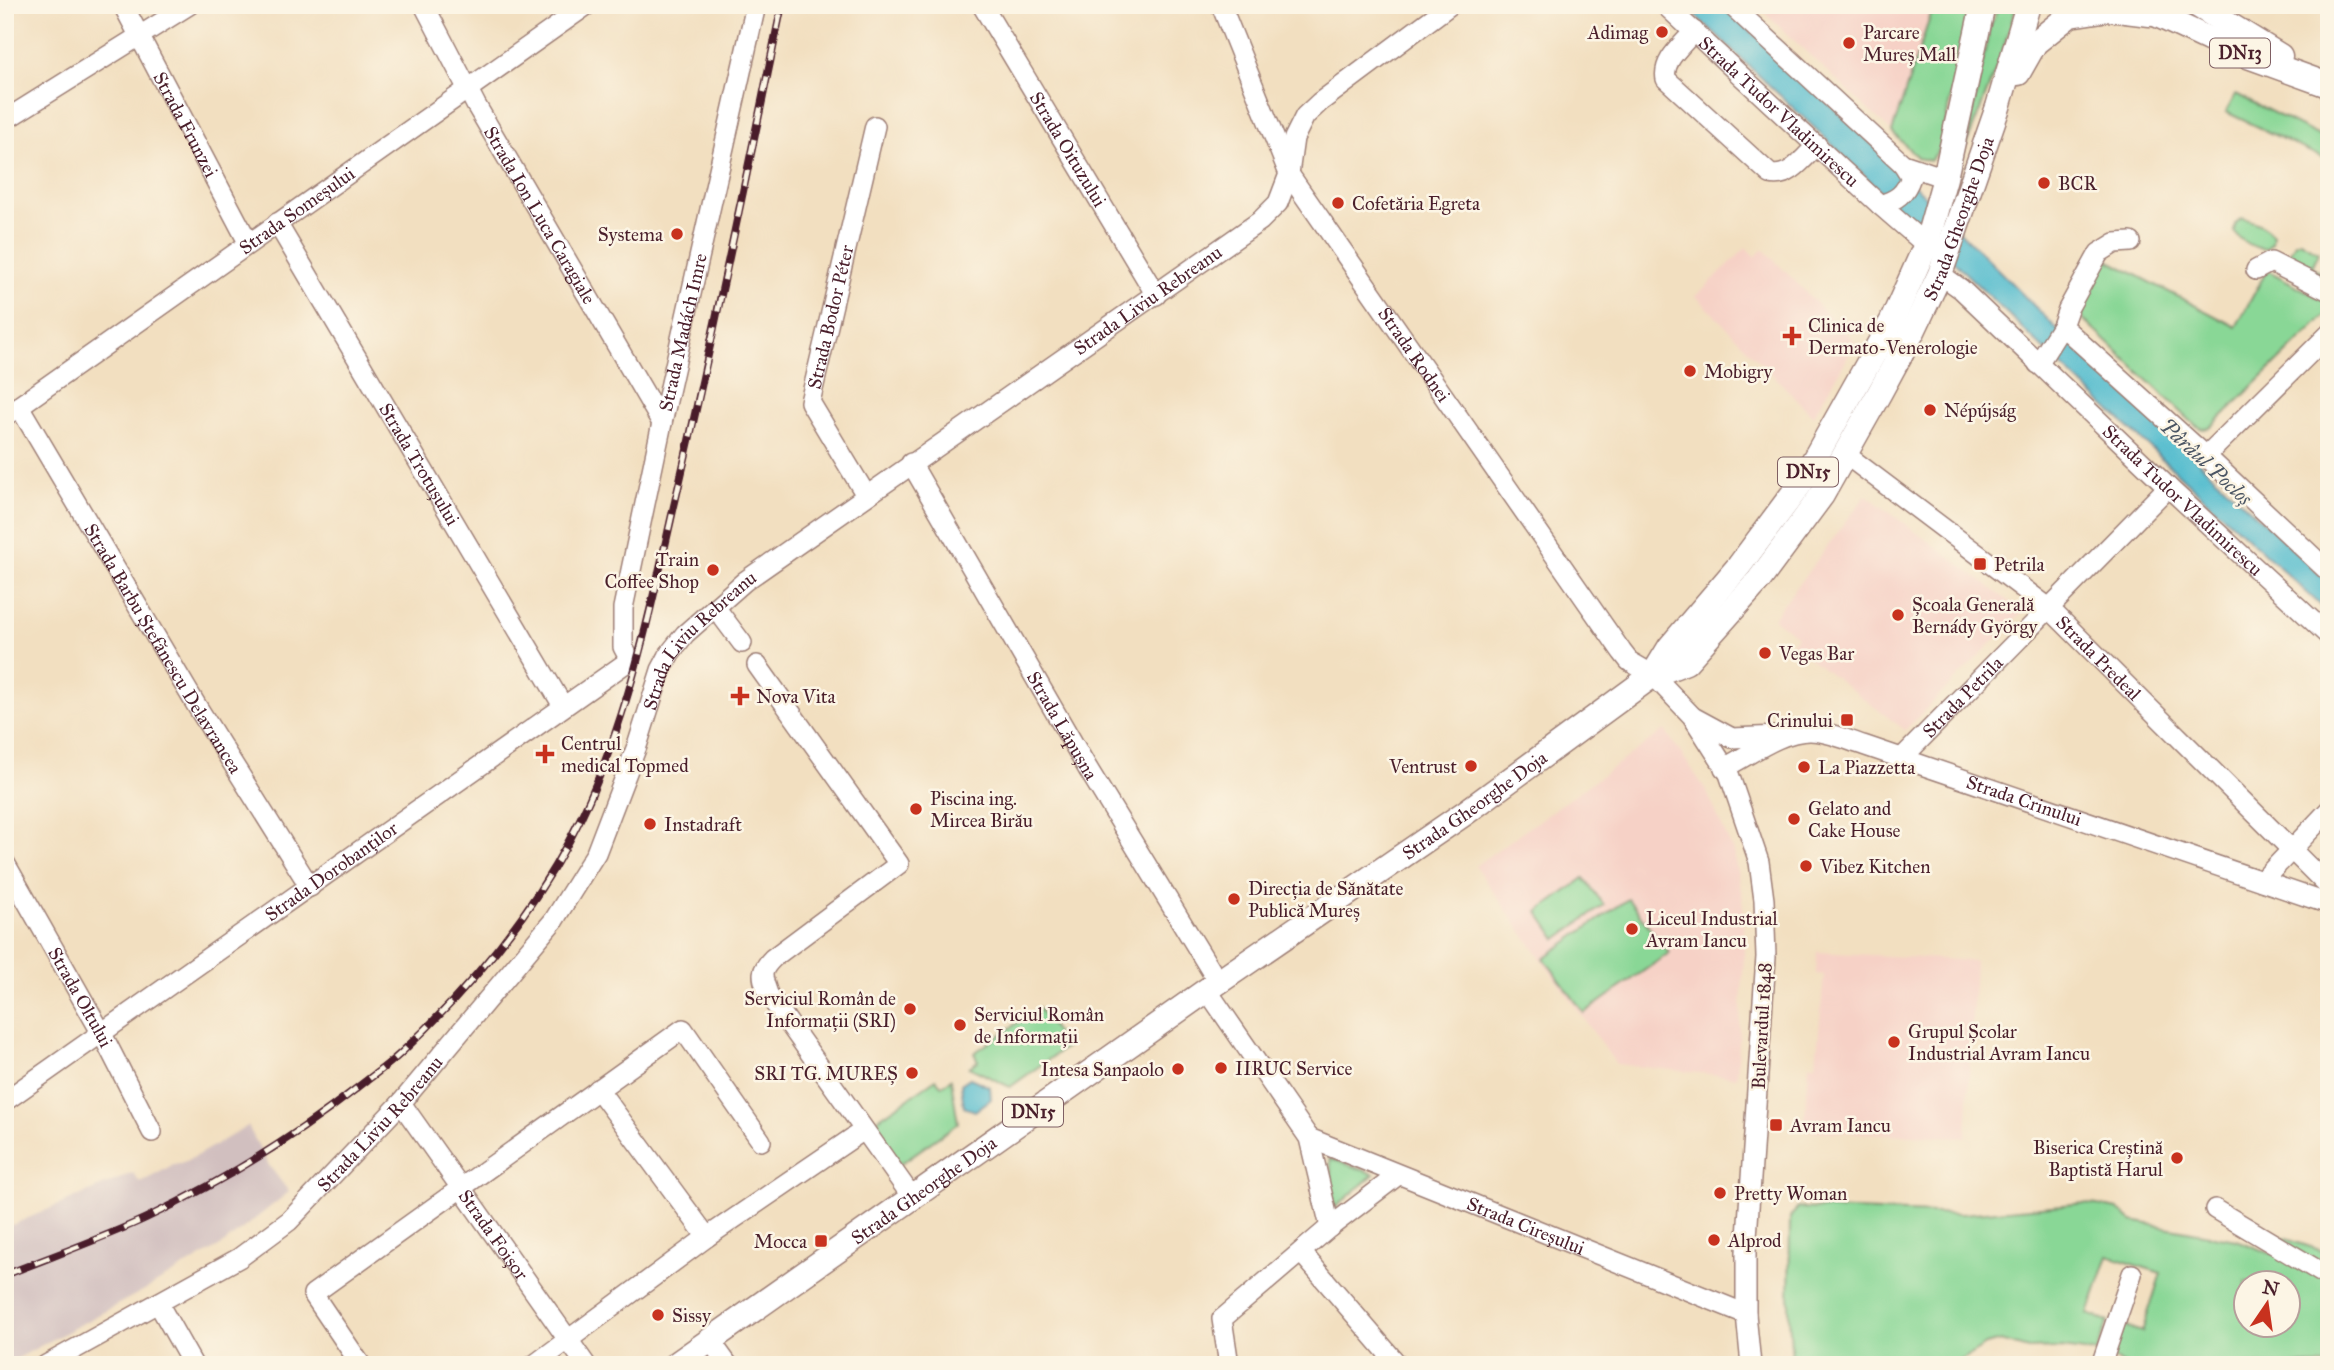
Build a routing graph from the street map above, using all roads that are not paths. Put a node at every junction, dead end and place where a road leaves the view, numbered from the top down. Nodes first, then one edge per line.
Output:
1 (122, 5) edge
2 (189, 5) edge
3 (424, 5) edge
4 (587, 5) edge
5 (756, 5) edge
6 (982, 5) edge
7 (1221, 5) edge
8 (1450, 5) edge
9 (1665, 5) edge
10 (1731, 5) edge
11 (1991, 5) edge
12 (2028, 5) edge
13 (2197, 5) edge
14 (2145, 10) edge
15 (1981, 17) edge
16 (1694, 31) junction
17 (139, 37) junction
18 (2328, 86) edge
19 (467, 89) junction
20 (1998, 107) junction
21 (5, 120) edge
22 (875, 126) dead end
23 (1817, 145) junction
24 (1903, 164) junction
25 (1289, 174) junction
26 (1945, 178) junction
27 (1880, 205) junction
28 (277, 223) junction
29 (248, 242) junction
30 (2132, 242) dead end
31 (1926, 245) junction
32 (2256, 270) dead end
33 (1941, 274) junction
34 (2329, 291) edge
35 (1156, 295) junction
36 (2062, 326) junction
37 (2329, 334) edge
38 (2038, 363) junction
39 (12, 411) edge
40 (662, 423) junction
41 (1845, 454) junction
42 (2206, 456) junction
43 (911, 463) junction
44 (2168, 487) junction
45 (866, 495) junction
46 (2329, 572) edge
47 (715, 607) junction
48 (2049, 608) junction
49 (2329, 636) edge
50 (742, 643) dead end
51 (630, 660) junction
52 (757, 665) dead end
53 (661, 670) junction
54 (1653, 675) junction
55 (563, 706) junction
56 (1692, 716) junction
57 (1787, 735) junction
58 (1902, 758) junction
59 (1724, 768) junction
60 (2329, 810) edge
61 (2291, 850) junction
62 (5, 863) edge
63 (2262, 881) junction
64 (310, 887) junction
65 (2329, 887) edge
66 (2329, 904) edge
67 (1213, 986) junction
68 (101, 1032) junction
69 (597, 1089) junction
70 (5, 1101) edge
71 (401, 1103) junction
72 (864, 1130) junction
73 (152, 1132) dead end
74 (1309, 1138) junction
75 (761, 1141) dead end
76 (1398, 1175) junction
77 (462, 1188) junction
78 (912, 1198) junction
79 (2215, 1209) dead end
80 (1331, 1227) junction
81 (707, 1237) junction
82 (1301, 1252) junction
83 (2132, 1274) dead end
84 (2329, 1277) edge
85 (158, 1303) junction
86 (1746, 1314) junction
87 (568, 1340) junction
88 (710, 1340) junction
89 (46, 1365) edge
90 (193, 1365) edge
91 (361, 1365) edge
92 (534, 1365) edge
93 (586, 1365) edge
94 (675, 1365) edge
95 (728, 1365) edge
96 (1229, 1365) edge
97 (1398, 1365) edge
98 (1751, 1365) edge
99 (2101, 1365) edge

1 - 17 street, Strada Frunzei
2 - 17 street
3 - 19 street, Strada Ion Luca Caragiale
4 - 19 street, Strada Someșului
5 - 40 street, Strada Madách Imre
6 - 35 street, Strada Oituzului
7 - 25 street, Strada Rodnei
8 - 25 street, Strada Liviu Rebreanu
9 - 16 street, Strada Tudor Vladimirescu
10 - 24 street
11 - 15 main road, Strada Gheorghe Doja
12 - 20 main road, Strada Gheorghe Doja / DN15
13 - 18 main road, DN13
14 - 18 main road, DN13
14 - 20 main road
15 - 26 main road, Strada Gheorghe Doja / DN15
16 - 23 street, Strada Tudor Vladimirescu
16 - 23 street
17 - 21 street
17 - 29 street, Strada Frunzei
19 - 28 street, Strada Someșului
19 - 40 street, Strada Ion Luca Caragiale
20 - 33 main road, Strada Gheorghe Doja / DN15
22 - 45 street, Strada Bodor Péter
23 - 27 street, Strada Tudor Vladimirescu
24 - 26 street
24 - 27 street
25 - 35 street, Strada Liviu Rebreanu
25 - 54 street, Strada Rodnei
26 - 31 main road, Strada Gheorghe Doja / DN15
27 - 31 street, Strada Tudor Vladimirescu
28 - 29 street, Strada Someșului
28 - 55 street, Strada Trotușului
29 - 39 street, Strada Someșului
30 - 36 street
31 - 54 main road, Strada Gheorghe Doja / DN15
32 - 34 street
33 - 38 street, Strada Tudor Vladimirescu
33 - 41 main road, Strada Gheorghe Doja / DN15
35 - 43 street, Strada Liviu Rebreanu
36 - 38 street
36 - 42 street
37 - 42 street
38 - 44 street, Strada Tudor Vladimirescu
39 - 64 street, Strada Barbu Ștefănescu Delavrancea
40 - 51 street, Strada Madách Imre
41 - 48 street, Strada Predeal
41 - 54 main road, Strada Gheorghe Doja / DN15
42 - 46 street
43 - 45 street, Strada Liviu Rebreanu
43 - 67 street, Strada Lăpușna
44 - 48 street, Strada Petrila
44 - 49 street, Strada Tudor Vladimirescu
45 - 47 street, Strada Liviu Rebreanu
47 - 50 street
47 - 53 street, Strada Liviu Rebreanu
48 - 58 street, Strada Petrila
48 - 61 street, Strada Predeal
51 - 53 street
51 - 55 street, Strada Dorobanților
52 - 72 street
53 - 71 street, Strada Liviu Rebreanu
54 - 56 street, Bulevardul 1848
54 - 67 main road, Strada Gheorghe Doja / DN15
55 - 64 street, Strada Dorobanților
56 - 57 street
56 - 59 street, Bulevardul 1848
57 - 58 street, Strada Crinului
57 - 59 street, Strada Crinului
58 - 63 street, Strada Crinului
59 - 86 street, Bulevardul 1848
60 - 61 street
61 - 63 street
61 - 65 street, Strada Predeal
62 - 68 street, Strada Oltului
63 - 66 street, Strada Crinului
64 - 68 street, Strada Dorobanților
67 - 74 street, Strada Lăpușna
67 - 78 main road, Strada Gheorghe Doja / DN15
68 - 70 street, Strada Dorobanților
68 - 73 street, Strada Oltului
69 - 75 street
69 - 77 street
69 - 81 street
71 - 77 street, Strada Foișor
71 - 85 street, Strada Liviu Rebreanu
72 - 78 street
72 - 81 street
74 - 76 street, Strada Cireșului
74 - 80 street
76 - 80 street
76 - 86 street, Strada Cireșului
77 - 87 street, Strada Foișor
77 - 91 street
78 - 88 main road, Strada Gheorghe Doja / DN15
79 - 84 street
80 - 82 street
81 - 87 street
82 - 96 street
82 - 97 street
83 - 99 street
85 - 89 street, Strada Liviu Rebreanu
85 - 90 street
86 - 98 street, Bulevardul 1848
87 - 92 street
87 - 93 street, Strada Foișor
88 - 94 main road, Strada Gheorghe Doja / DN15
88 - 95 street

